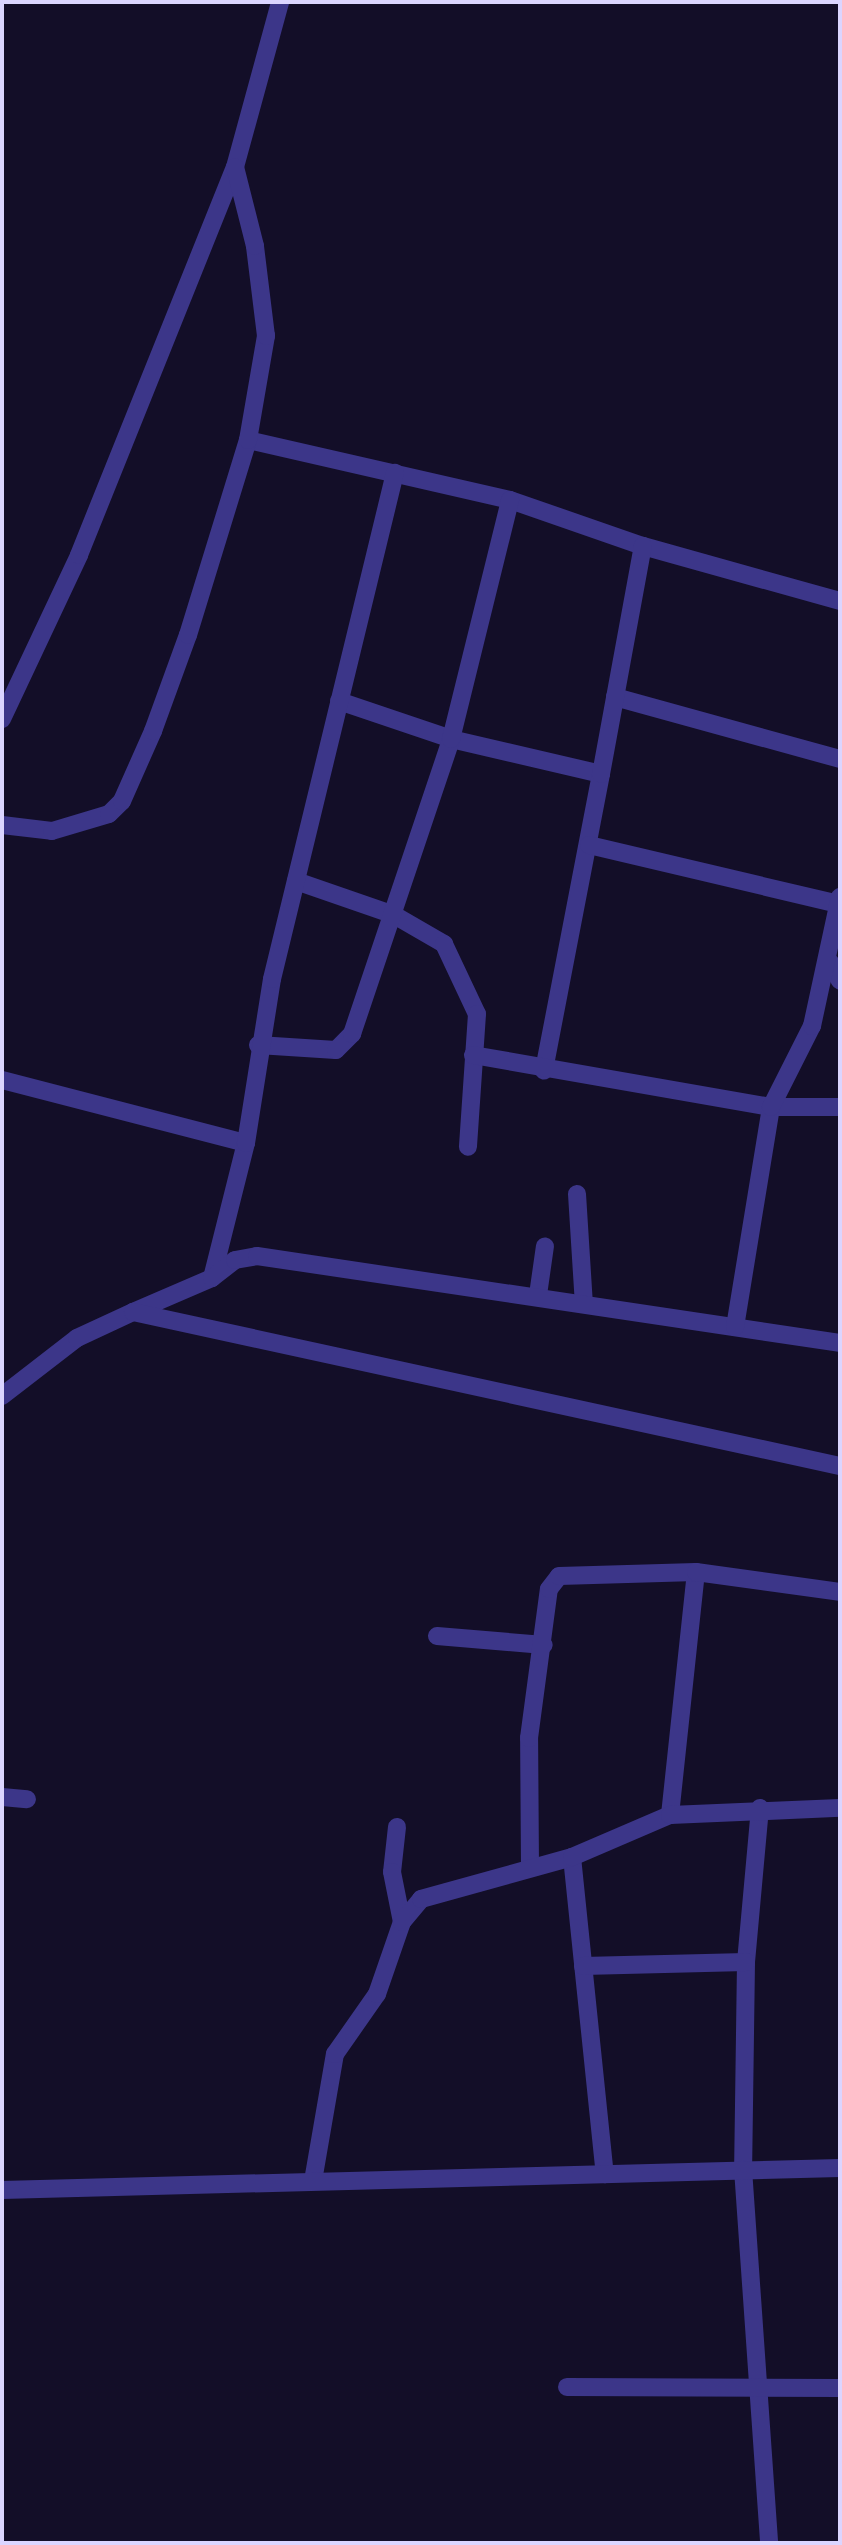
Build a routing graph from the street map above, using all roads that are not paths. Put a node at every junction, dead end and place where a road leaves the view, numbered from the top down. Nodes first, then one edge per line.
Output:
1 (280, 2) edge
2 (235, 167) junction
3 (248, 440) junction
4 (395, 473) junction
5 (510, 500) junction
6 (643, 546) junction
7 (840, 601) edge
8 (615, 697) junction
9 (339, 701) junction
10 (2, 719) edge
11 (451, 738) junction
12 (840, 759) edge
13 (601, 774) junction
14 (2, 825) edge
15 (589, 845) junction
16 (296, 881) junction
17 (840, 901) edge
18 (394, 915) junction
19 (830, 962) junction
20 (840, 981) edge
21 (258, 1045) junction
22 (473, 1055) junction
23 (544, 1071) junction
24 (2, 1080) edge
25 (771, 1107) junction
26 (840, 1107) edge
27 (246, 1143) junction
28 (468, 1147) dead end
29 (578, 1194) dead end
30 (545, 1246) dead end
31 (212, 1278) junction
32 (538, 1295) junction
33 (584, 1304) junction
34 (133, 1312) junction
35 (735, 1327) junction
36 (840, 1343) edge
37 (2, 1396) edge
38 (840, 1466) edge
39 (696, 1572) junction
40 (840, 1592) edge
41 (437, 1636) dead end
42 (544, 1645) junction
43 (2, 1797) edge
44 (27, 1799) dead end
45 (760, 1808) junction
46 (840, 1808) edge
47 (670, 1815) junction
48 (397, 1827) dead end
49 (572, 1857) junction
50 (530, 1868) junction
51 (402, 1922) junction
52 (746, 1962) junction
53 (583, 1966) junction
54 (840, 2168) edge
55 (743, 2169) junction
56 (605, 2174) junction
57 (313, 2181) junction
58 (2, 2190) edge
59 (567, 2387) dead end
60 (758, 2388) junction
61 (840, 2388) edge
62 (769, 2543) edge

1 - 2 street
2 - 3 street
2 - 10 street
3 - 4 street
3 - 14 street
4 - 5 street
4 - 9 street
5 - 6 street
5 - 11 street
6 - 7 street
6 - 8 street
8 - 12 street
8 - 13 street
9 - 11 street
9 - 16 street
11 - 13 street
11 - 18 street
13 - 15 street
15 - 17 street
15 - 23 street
16 - 18 street
16 - 21 street
17 - 19 street
18 - 21 street
18 - 22 street
19 - 20 street
19 - 25 street
21 - 27 street
22 - 23 street
22 - 28 street
23 - 25 street
24 - 27 street
25 - 26 street
25 - 35 street
27 - 31 street
29 - 33 street
30 - 32 street
31 - 32 street
31 - 34 street
32 - 33 street
33 - 35 street
34 - 37 street
34 - 38 street
35 - 36 street
39 - 40 street
39 - 42 street
39 - 47 street
41 - 42 street
42 - 50 street
43 - 44 street
45 - 46 street
45 - 47 street
45 - 52 street
47 - 49 street
48 - 51 street
49 - 50 street
49 - 53 street
50 - 51 street
51 - 57 street
52 - 53 street
52 - 55 street
53 - 56 street
54 - 55 street
55 - 56 street
55 - 60 street
56 - 57 street
57 - 58 street
59 - 60 street
60 - 61 street
60 - 62 street

